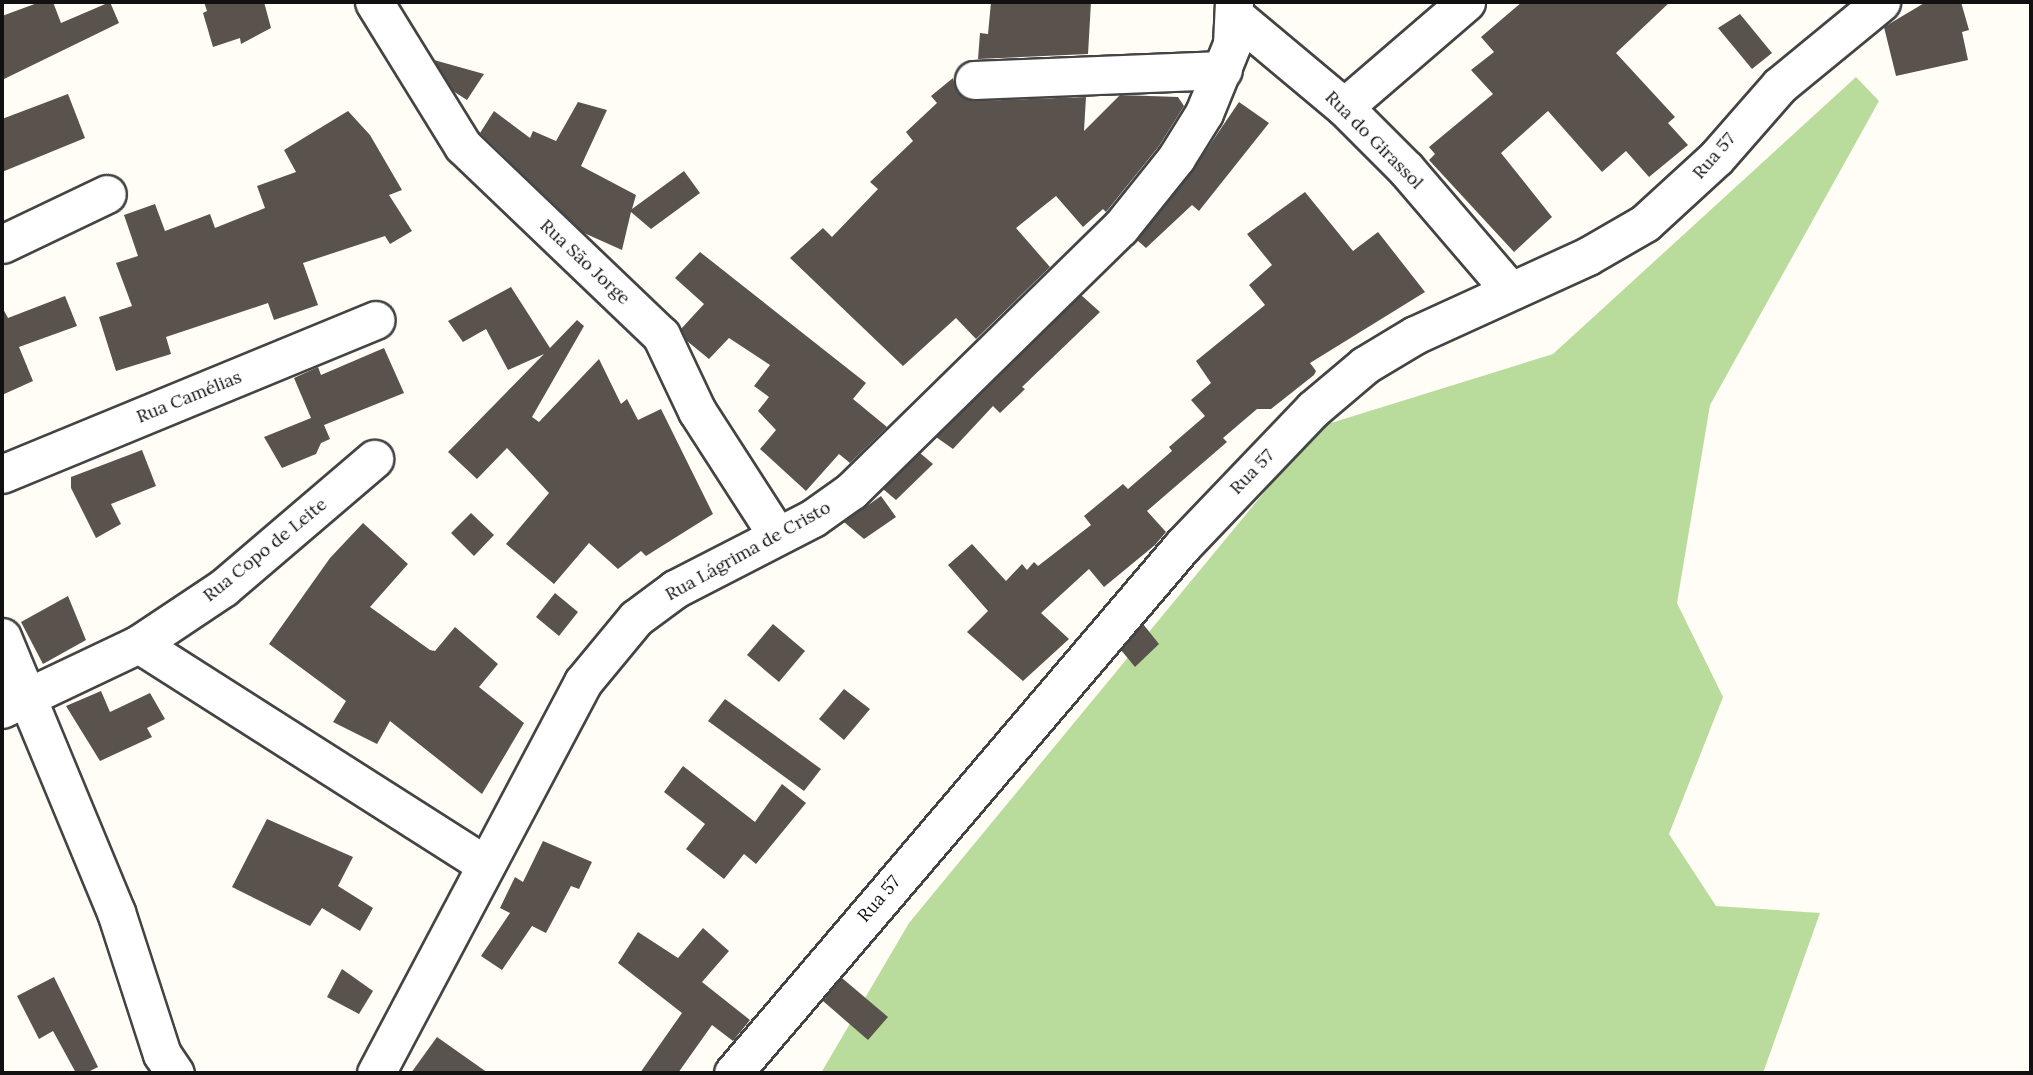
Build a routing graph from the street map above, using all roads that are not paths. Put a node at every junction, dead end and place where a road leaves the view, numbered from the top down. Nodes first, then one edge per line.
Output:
1 (374, 2) edge
2 (1466, 2) edge
3 (1881, 2) edge
4 (1234, 8) edge
5 (1223, 70) junction
6 (974, 80) dead end
7 (1344, 107) junction
8 (107, 194) dead end
9 (2, 244) edge
10 (1509, 289) junction
11 (376, 320) dead end
12 (374, 459) dead end
13 (2, 474) edge
14 (777, 535) junction
15 (2, 637) edge
16 (139, 644) junction
17 (13, 704) edge
18 (485, 865) junction
19 (175, 1073) edge
20 (376, 1073) edge
21 (733, 1073) edge

1 - 14 street, Rua São Jorge
2 - 7 street
3 - 10 street, Rua 57
4 - 5 street, Rua Lágrima de Cristo
4 - 7 street, Rua do Girassol
5 - 6 street
5 - 14 street, Rua Lágrima de Cristo
7 - 10 street, Rua do Girassol
8 - 9 street
10 - 21 street, Rua 57
11 - 13 street, Rua Camélias
12 - 16 street, Rua Copo de Leite
14 - 18 street, Rua Lágrima de Cristo
15 - 17 street
16 - 17 street, Rua Copo de Leite
16 - 18 street
17 - 19 street
18 - 20 street, Rua Lágrima de Cristo

